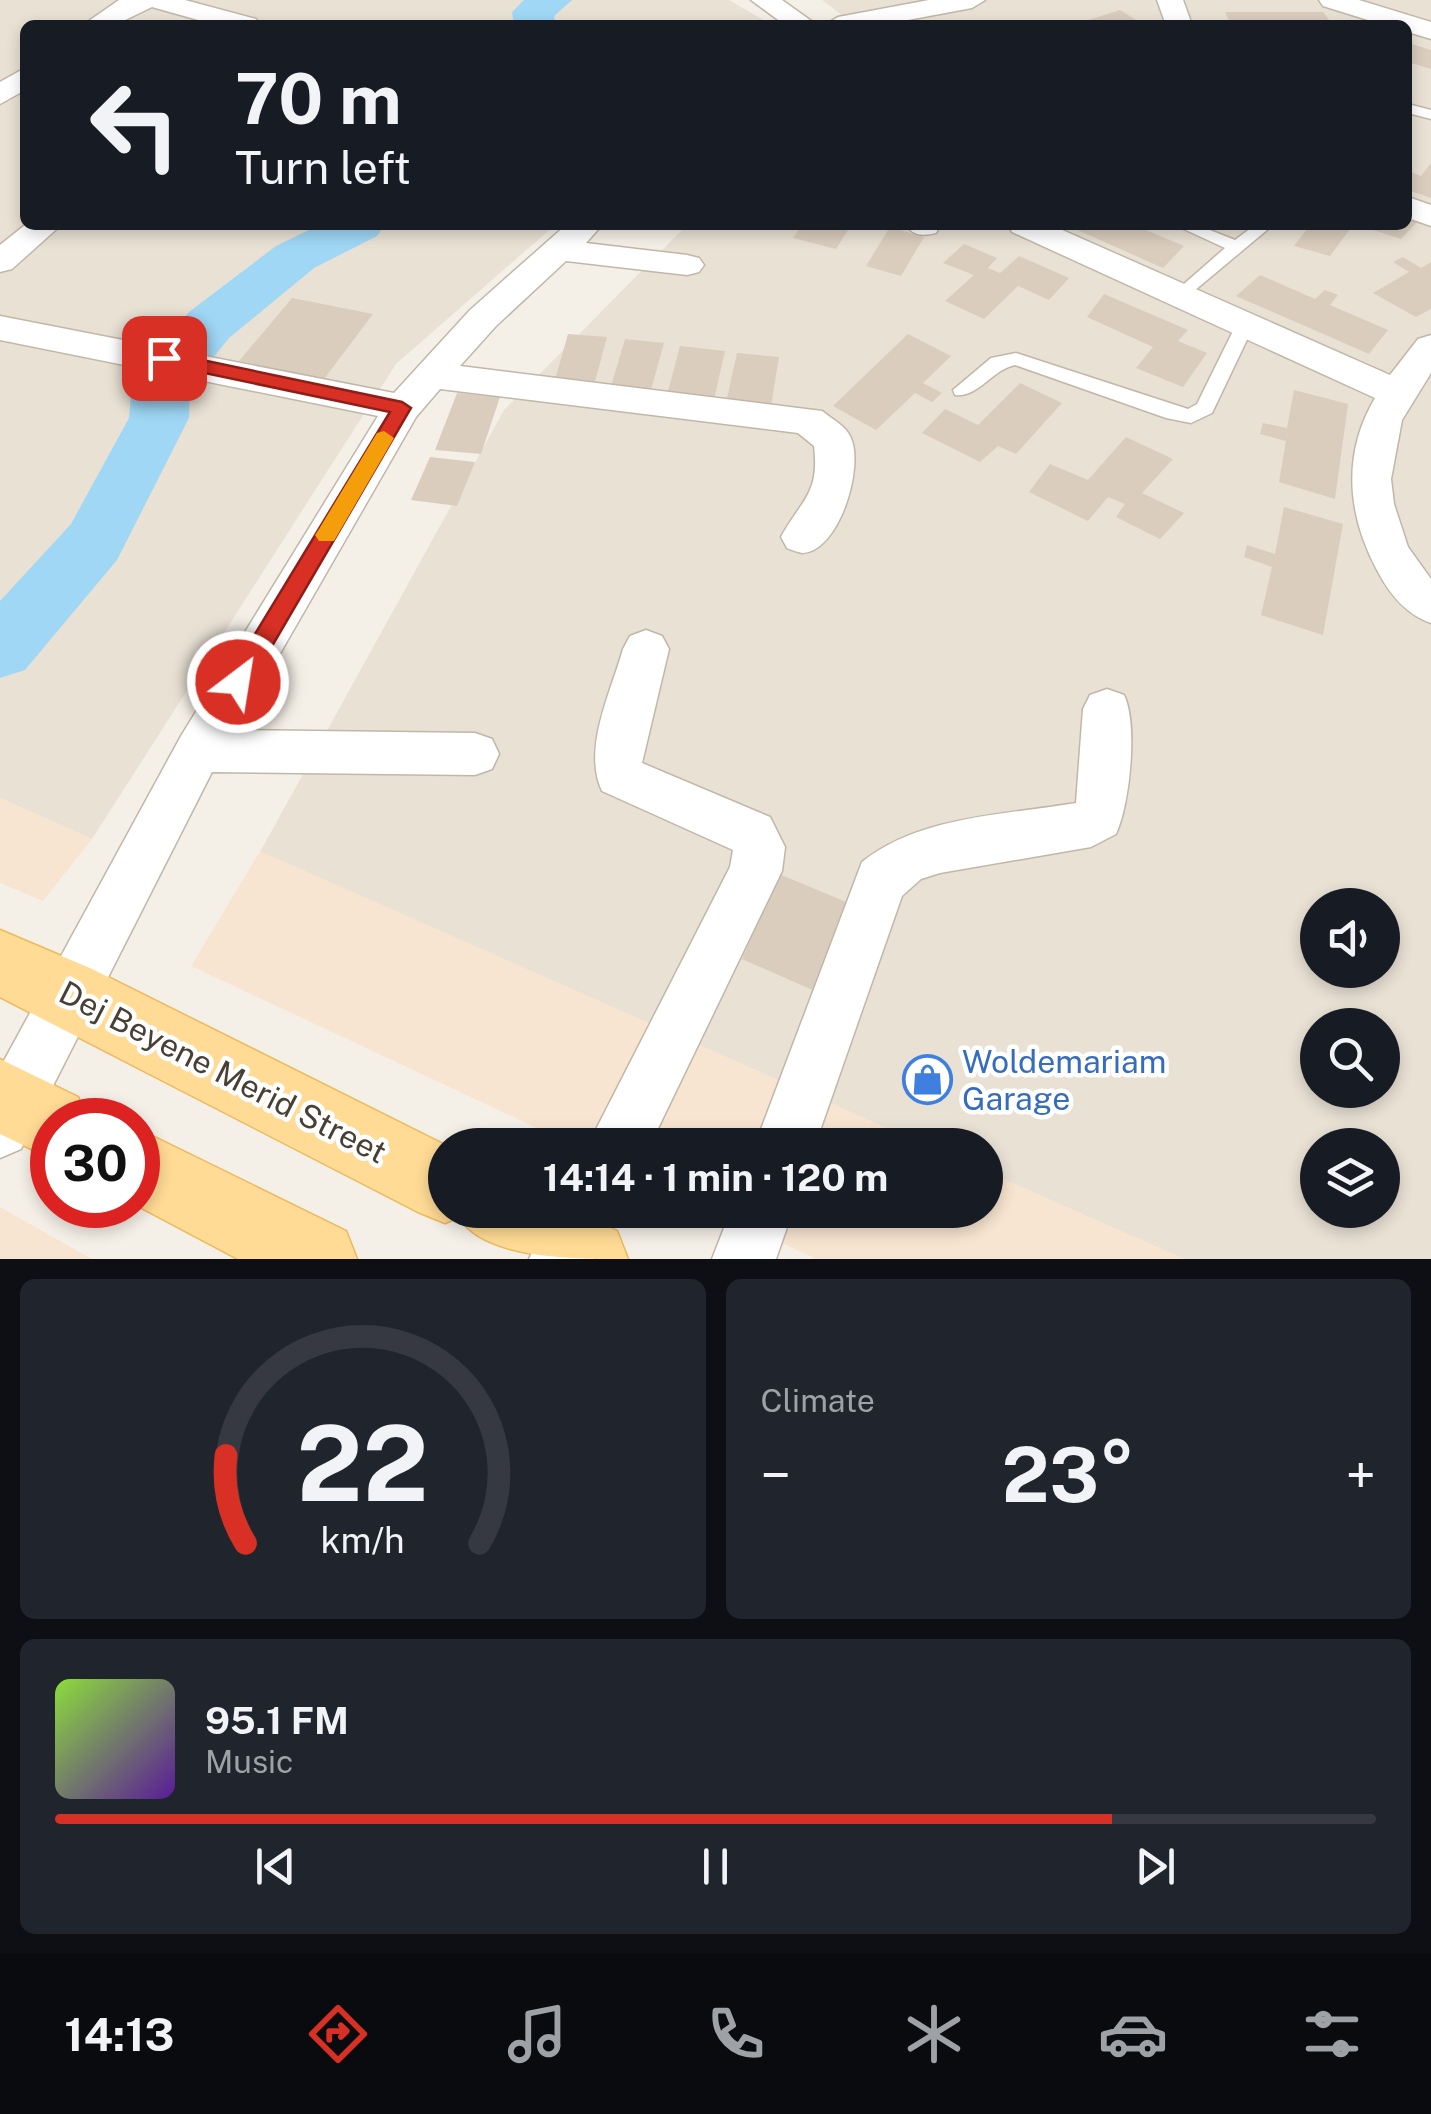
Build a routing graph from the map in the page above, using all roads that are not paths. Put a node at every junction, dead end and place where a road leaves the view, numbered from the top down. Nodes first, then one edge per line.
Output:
1 (152, 0) edge
2 (764, 0) edge
3 (972, 0) edge
4 (1332, 0) edge
5 (104, 20) edge
6 (227, 20) edge
7 (796, 20) edge
8 (865, 20) edge
9 (1396, 20) edge
10 (39, 230) edge
11 (1035, 230) edge
12 (1195, 230) edge
13 (1259, 230) edge
14 (572, 238) edge
15 (1237, 247) junction
16 (0, 262) edge
17 (687, 265) dead end
18 (1182, 296) junction
19 (1245, 325) junction
20 (0, 328) edge
21 (1431, 347) edge
22 (962, 390) dead end
23 (416, 392) junction
24 (1396, 393) junction
25 (802, 538) dead end
26 (1431, 606) edge
27 (646, 650) dead end
28 (1107, 709) dead end
29 (198, 750) junction
30 (475, 754) dead end
31 (0, 962) edge
32 (68, 992) junction
33 (16, 1112) edge
34 (627, 1128) edge
35 (791, 1128) edge
36 (428, 1176) edge
37 (160, 1177) edge
38 (537, 1228) edge
39 (755, 1228) edge
40 (575, 1244) edge
41 (318, 1259) edge
42 (744, 1259) edge

1 - 5 street
1 - 6 street
2 - 7 street
3 - 8 street
4 - 9 street
10 - 16 street
11 - 18 street
12 - 15 lane
13 - 15 lane
14 - 17 street
14 - 23 street
15 - 18 lane
18 - 19 street
19 - 22 lane
19 - 24 street
20 - 23 street
21 - 24 street
23 - 25 street
23 - 29 street
24 - 26 street
27 - 34 street
28 - 35 street
29 - 30 street
29 - 32 street
31 - 32 main road, Dej Beyene Merid Street
32 - 33 street
32 - 36 main road, Dej Beyene Merid Street
37 - 41 main road
38 - 40 main road
39 - 42 street

